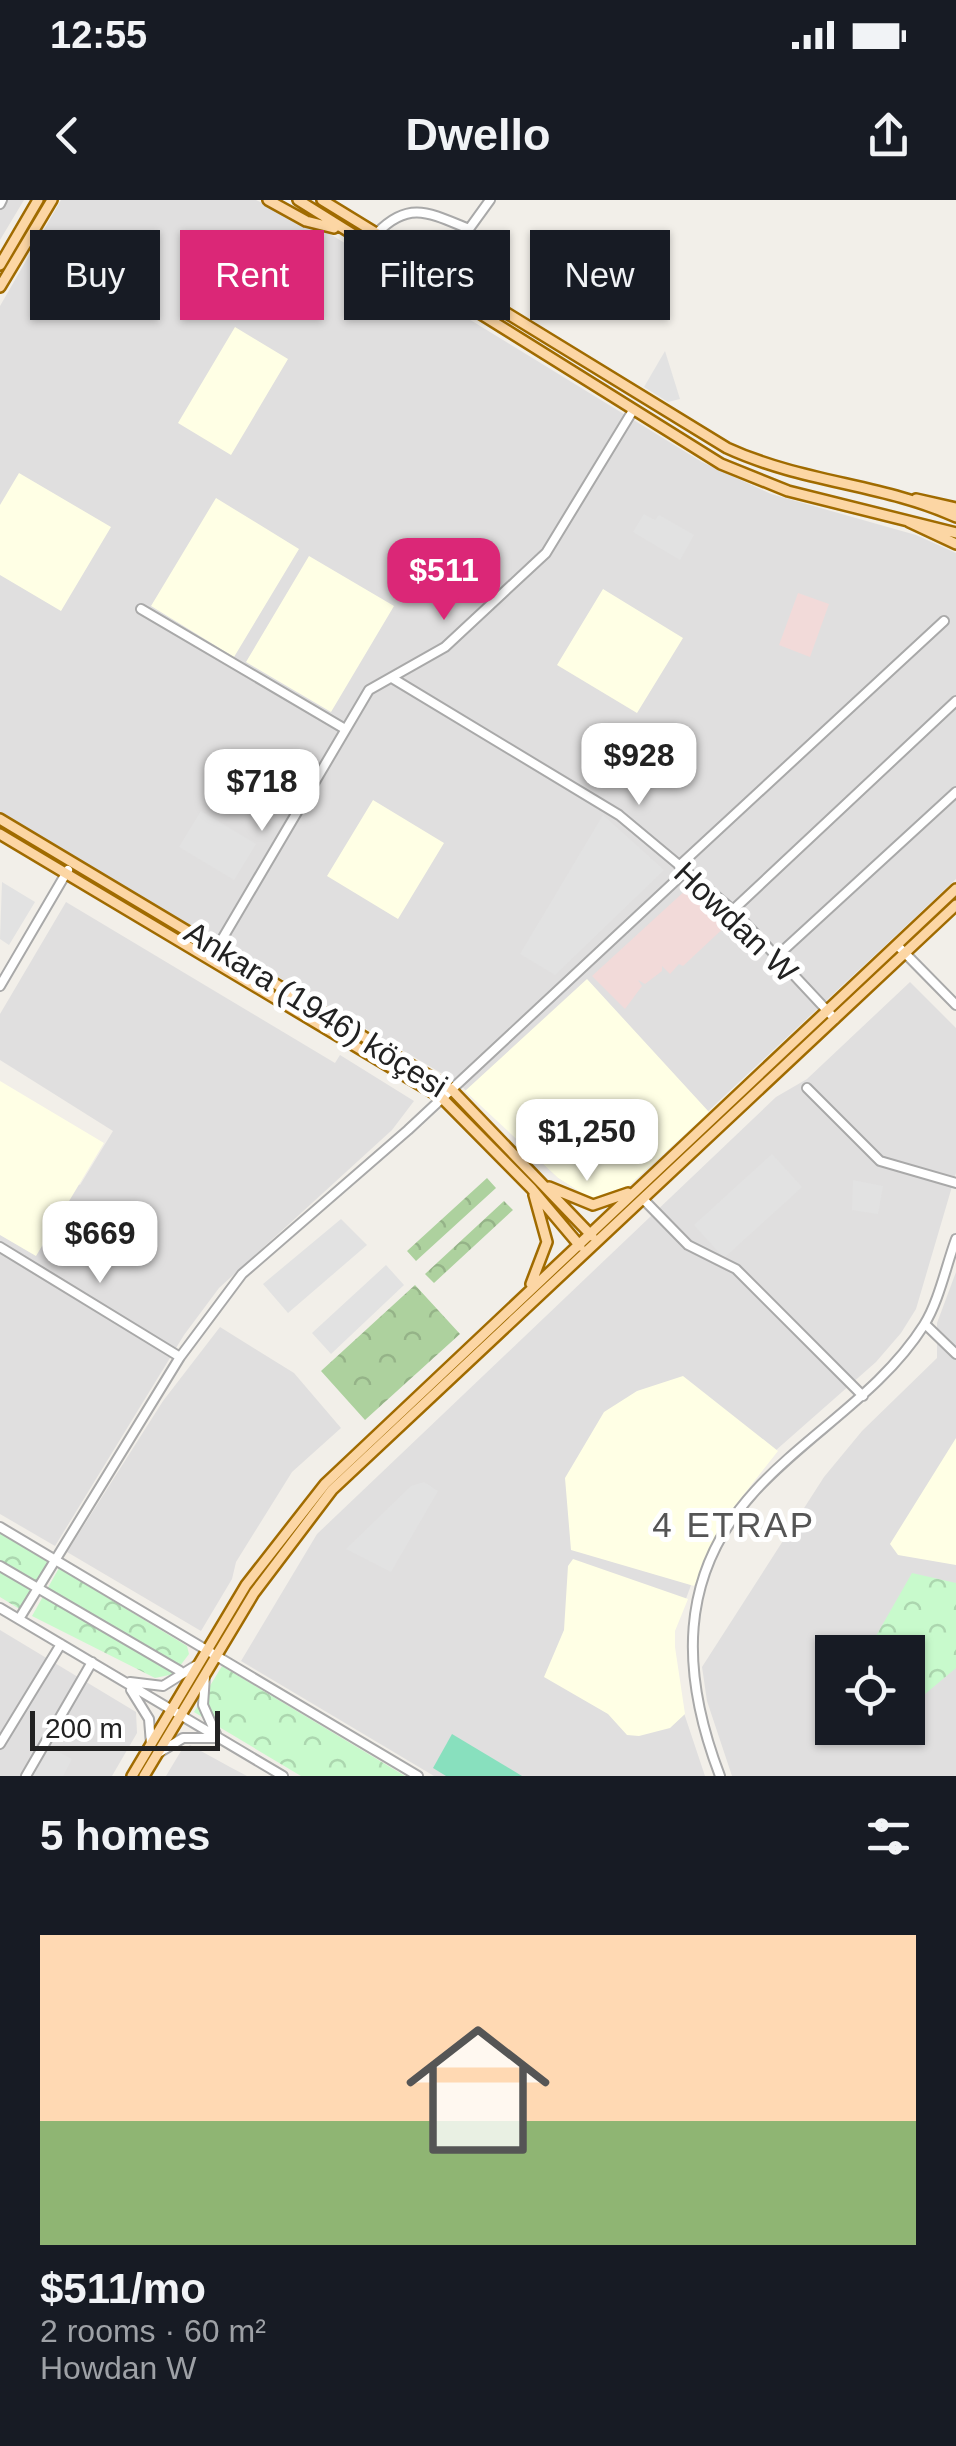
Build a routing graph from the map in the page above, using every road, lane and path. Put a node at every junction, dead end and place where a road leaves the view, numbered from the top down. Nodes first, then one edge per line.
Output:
1 (38, 200) edge
2 (52, 200) edge
3 (268, 200) edge
4 (298, 200) edge
5 (322, 200) edge
6 (336, 200) edge
7 (490, 200) edge
8 (346, 214) junction
9 (338, 229) junction
10 (372, 230) edge
11 (380, 230) edge
12 (0, 265) edge
13 (0, 287) edge
14 (510, 315) edge
15 (632, 412) junction
16 (894, 496) junction
17 (956, 508) edge
18 (898, 516) junction
19 (956, 517) edge
20 (956, 533) edge
21 (956, 544) edge
22 (141, 609) dead end
23 (944, 621) dead end
24 (392, 678) junction
25 (956, 701) edge
26 (345, 728) junction
27 (956, 792) edge
28 (0, 819) edge
29 (0, 834) edge
30 (73, 862) junction
31 (682, 868) junction
32 (66, 873) junction
33 (956, 889) edge
34 (956, 905) edge
35 (732, 910) junction
36 (897, 944) junction
37 (218, 948) junction
38 (905, 953) junction
39 (776, 957) junction
40 (211, 958) junction
41 (0, 986) edge
42 (956, 1006) edge
43 (832, 1015) junction
44 (807, 1088) dead end
45 (451, 1089) junction
46 (442, 1098) junction
47 (956, 1183) edge
48 (535, 1184) junction
49 (635, 1191) junction
50 (644, 1199) junction
51 (588, 1233) junction
52 (956, 1240) edge
53 (597, 1242) junction
54 (578, 1243) junction
55 (0, 1247) edge
56 (586, 1252) junction
57 (528, 1290) junction
58 (925, 1324) junction
59 (956, 1354) edge
60 (180, 1357) junction
61 (863, 1396) junction
62 (0, 1527) edge
63 (56, 1560) junction
64 (0, 1566) edge
65 (40, 1590) junction
66 (0, 1608) edge
67 (19, 1619) junction
68 (61, 1644) junction
69 (208, 1655) junction
70 (92, 1662) junction
71 (180, 1670) dead end
72 (205, 1674) junction
73 (121, 1680) junction
74 (176, 1712) junction
75 (218, 1738) junction
76 (0, 1744) edge
77 (151, 1744) junction
78 (157, 1754) junction
79 (26, 1776) edge
80 (132, 1776) edge
81 (144, 1776) edge
82 (283, 1776) edge
83 (418, 1776) edge
84 (720, 1776) edge

1 - 12 main road
2 - 13 main road
3 - 9 main road
4 - 9 main road
5 - 8 main road
6 - 8 main road
7 - 11 street
8 - 10 main road
9 - 15 main road
14 - 16 main road
15 - 18 main road
15 - 24 street
16 - 17 main road
16 - 19 main road
18 - 20 main road
18 - 21 main road
22 - 26 street
23 - 31 street
24 - 26 street
24 - 31 street, Howdan W
25 - 35 street
26 - 37 street
27 - 39 street
28 - 30 main road, Ankara (1946) köçesi
29 - 32 main road, Ankara (1946) köçesi
30 - 32 street
30 - 37 main road, Ankara (1946) köçesi
31 - 35 street, Howdan W
31 - 45 street
32 - 40 main road, Ankara (1946) köçesi
32 - 41 street
33 - 36 main road
34 - 38 main road
35 - 39 street, Howdan W
36 - 38 street
36 - 43 main road
37 - 40 street
37 - 45 main road, Ankara (1946) köçesi
38 - 42 street
38 - 43 main road
39 - 43 street, Howdan W
40 - 46 main road, Ankara (1946) köçesi
43 - 49 main road
43 - 50 main road
44 - 47 street
45 - 46 street
45 - 48 main road, Ankara (1946) köçesi
46 - 48 main road, Ankara (1946) köçesi
46 - 60 street
48 - 49 main road
48 - 51 main road, Ankara (1946) köçesi
48 - 54 main road, Ankara (1946) köçesi
48 - 57 main road
49 - 51 main road
50 - 53 main road
50 - 61 street
51 - 53 main road, Ankara (1946) köçesi
51 - 54 main road
52 - 58 street
53 - 56 main road
54 - 56 main road, Ankara (1946) köçesi
54 - 57 main road
55 - 60 street
56 - 69 main road
57 - 69 main road
58 - 59 street
58 - 61 street
60 - 63 street
61 - 84 street
62 - 63 street
63 - 65 street
63 - 69 street
64 - 65 street
65 - 67 street
65 - 71 street
66 - 67 street
67 - 68 street
68 - 70 street
68 - 76 street
69 - 72 main road
69 - 73 street
69 - 74 main road
69 - 83 street
70 - 73 street
70 - 79 street
72 - 74 main road
72 - 75 street
73 - 74 street
73 - 77 street
74 - 75 street
74 - 77 main road
74 - 78 main road
75 - 78 street
75 - 82 street
77 - 80 main road
78 - 81 main road

